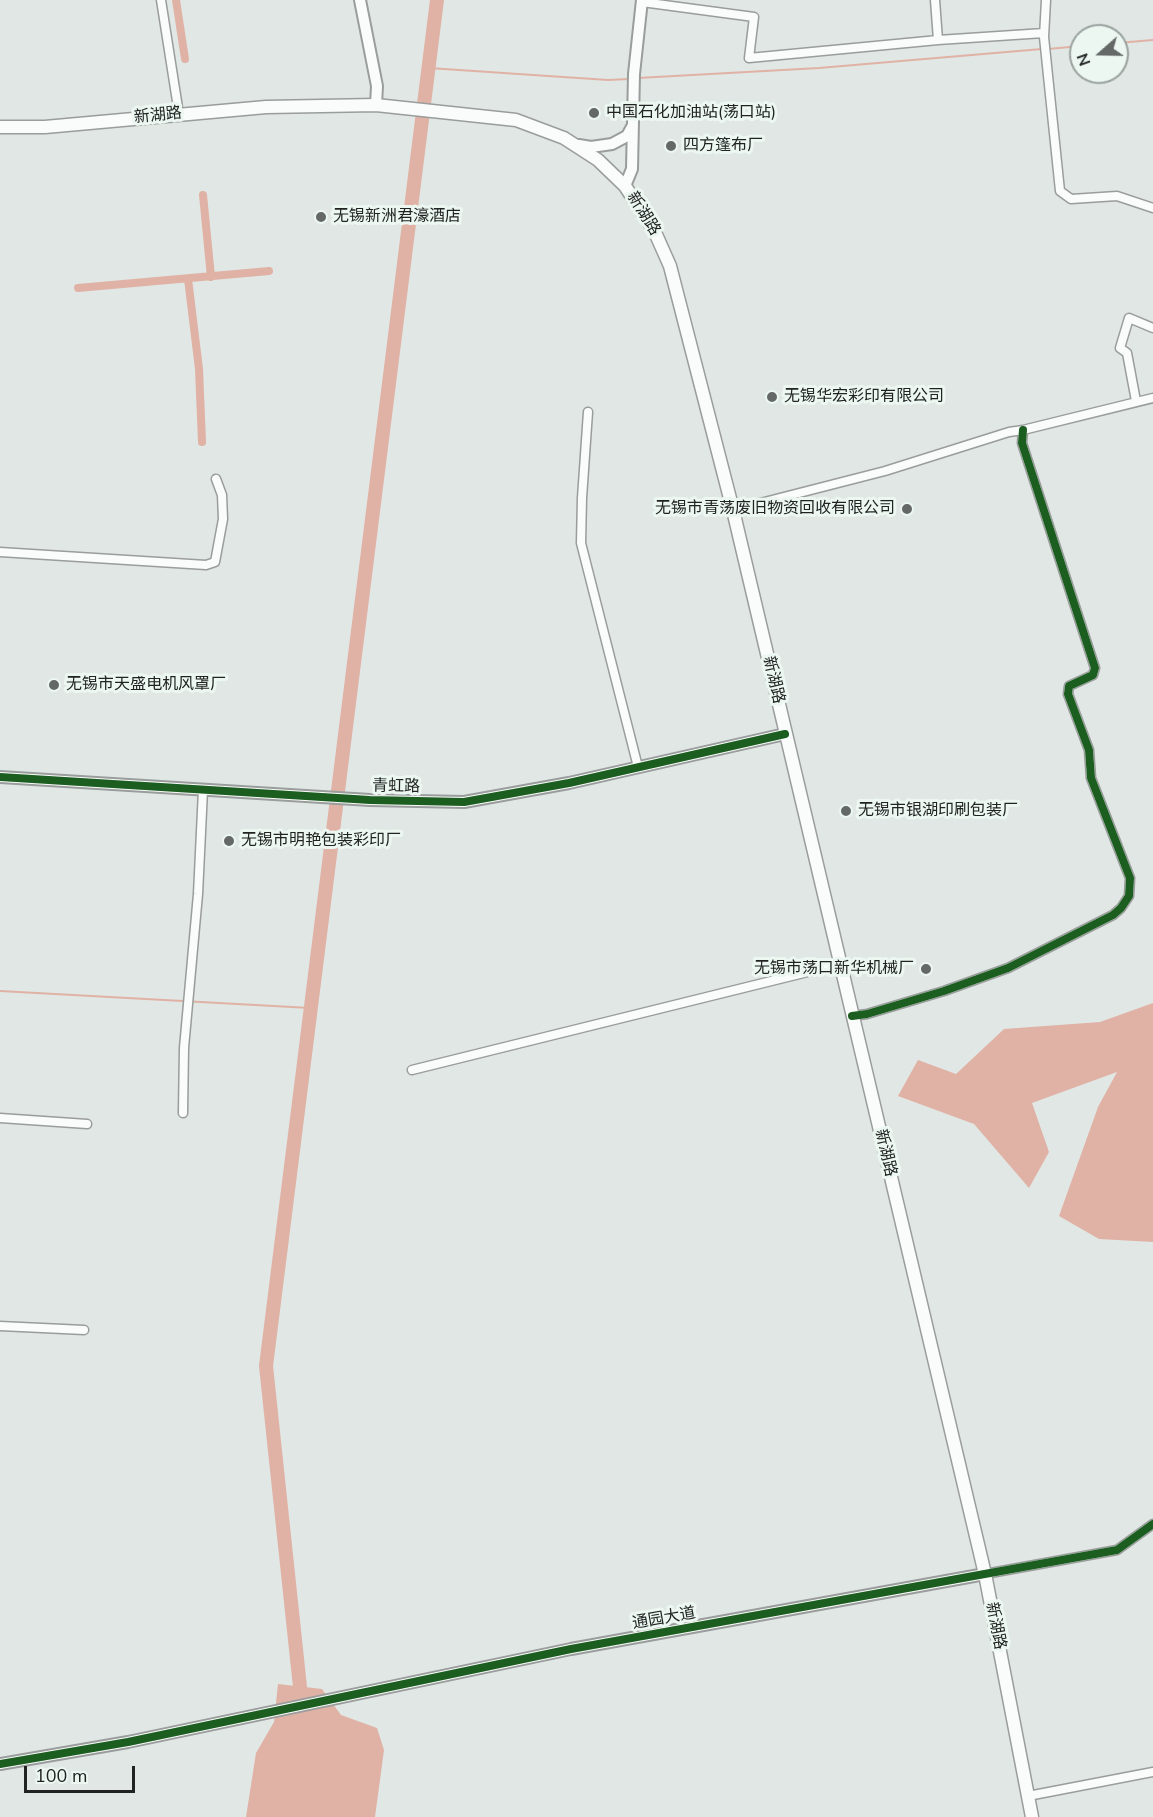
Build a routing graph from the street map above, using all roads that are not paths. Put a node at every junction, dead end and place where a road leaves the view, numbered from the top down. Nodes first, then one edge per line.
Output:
1 (161, 0) edge
2 (360, 0) edge
3 (935, 0) edge
4 (1046, 0) edge
5 (642, 1) edge
6 (1044, 35) junction
7 (938, 40) junction
8 (376, 105) junction
9 (179, 114) junction
10 (634, 121) junction
11 (0, 127) edge
12 (579, 146) junction
13 (626, 186) junction
14 (1153, 208) edge
15 (1153, 328) edge
16 (1153, 398) edge
17 (1136, 402) junction
18 (588, 412) dead end
19 (1023, 430) junction
20 (216, 479) dead end
21 (733, 510) junction
22 (0, 552) edge
23 (785, 734) junction
24 (638, 767) junction
25 (0, 777) edge
26 (203, 790) junction
27 (840, 964) junction
28 (852, 1016) junction
29 (412, 1070) dead end
30 (183, 1113) dead end
31 (0, 1118) edge
32 (87, 1124) dead end
33 (0, 1326) edge
34 (84, 1330) dead end
35 (1153, 1524) edge
36 (985, 1574) junction
37 (0, 1764) edge
38 (1153, 1772) edge
39 (1028, 1796) junction
40 (1032, 1817) edge

1 - 9 street
2 - 8 street
3 - 7 street
4 - 6 street
5 - 7 street
5 - 10 street
6 - 7 street
6 - 14 street
8 - 9 main road, 新湖路
8 - 12 main road, 新湖路
9 - 11 main road, 新湖路
10 - 12 street
10 - 13 street
12 - 13 main road, 新湖路
13 - 21 main road, 新湖路
15 - 17 street
16 - 17 street
17 - 19 street
18 - 24 street
19 - 21 street
19 - 28 street
20 - 22 street
21 - 23 main road, 新湖路
23 - 24 street, 青虹路
23 - 27 main road, 新湖路
24 - 26 street, 青虹路
25 - 26 street, 青虹路
26 - 30 street
27 - 28 main road, 新湖路
27 - 29 street
28 - 36 main road, 新湖路
31 - 32 street
33 - 34 street
35 - 36 street
36 - 37 street, 通园大道
36 - 39 main road, 新湖路
38 - 39 street
39 - 40 main road, 新湖路

